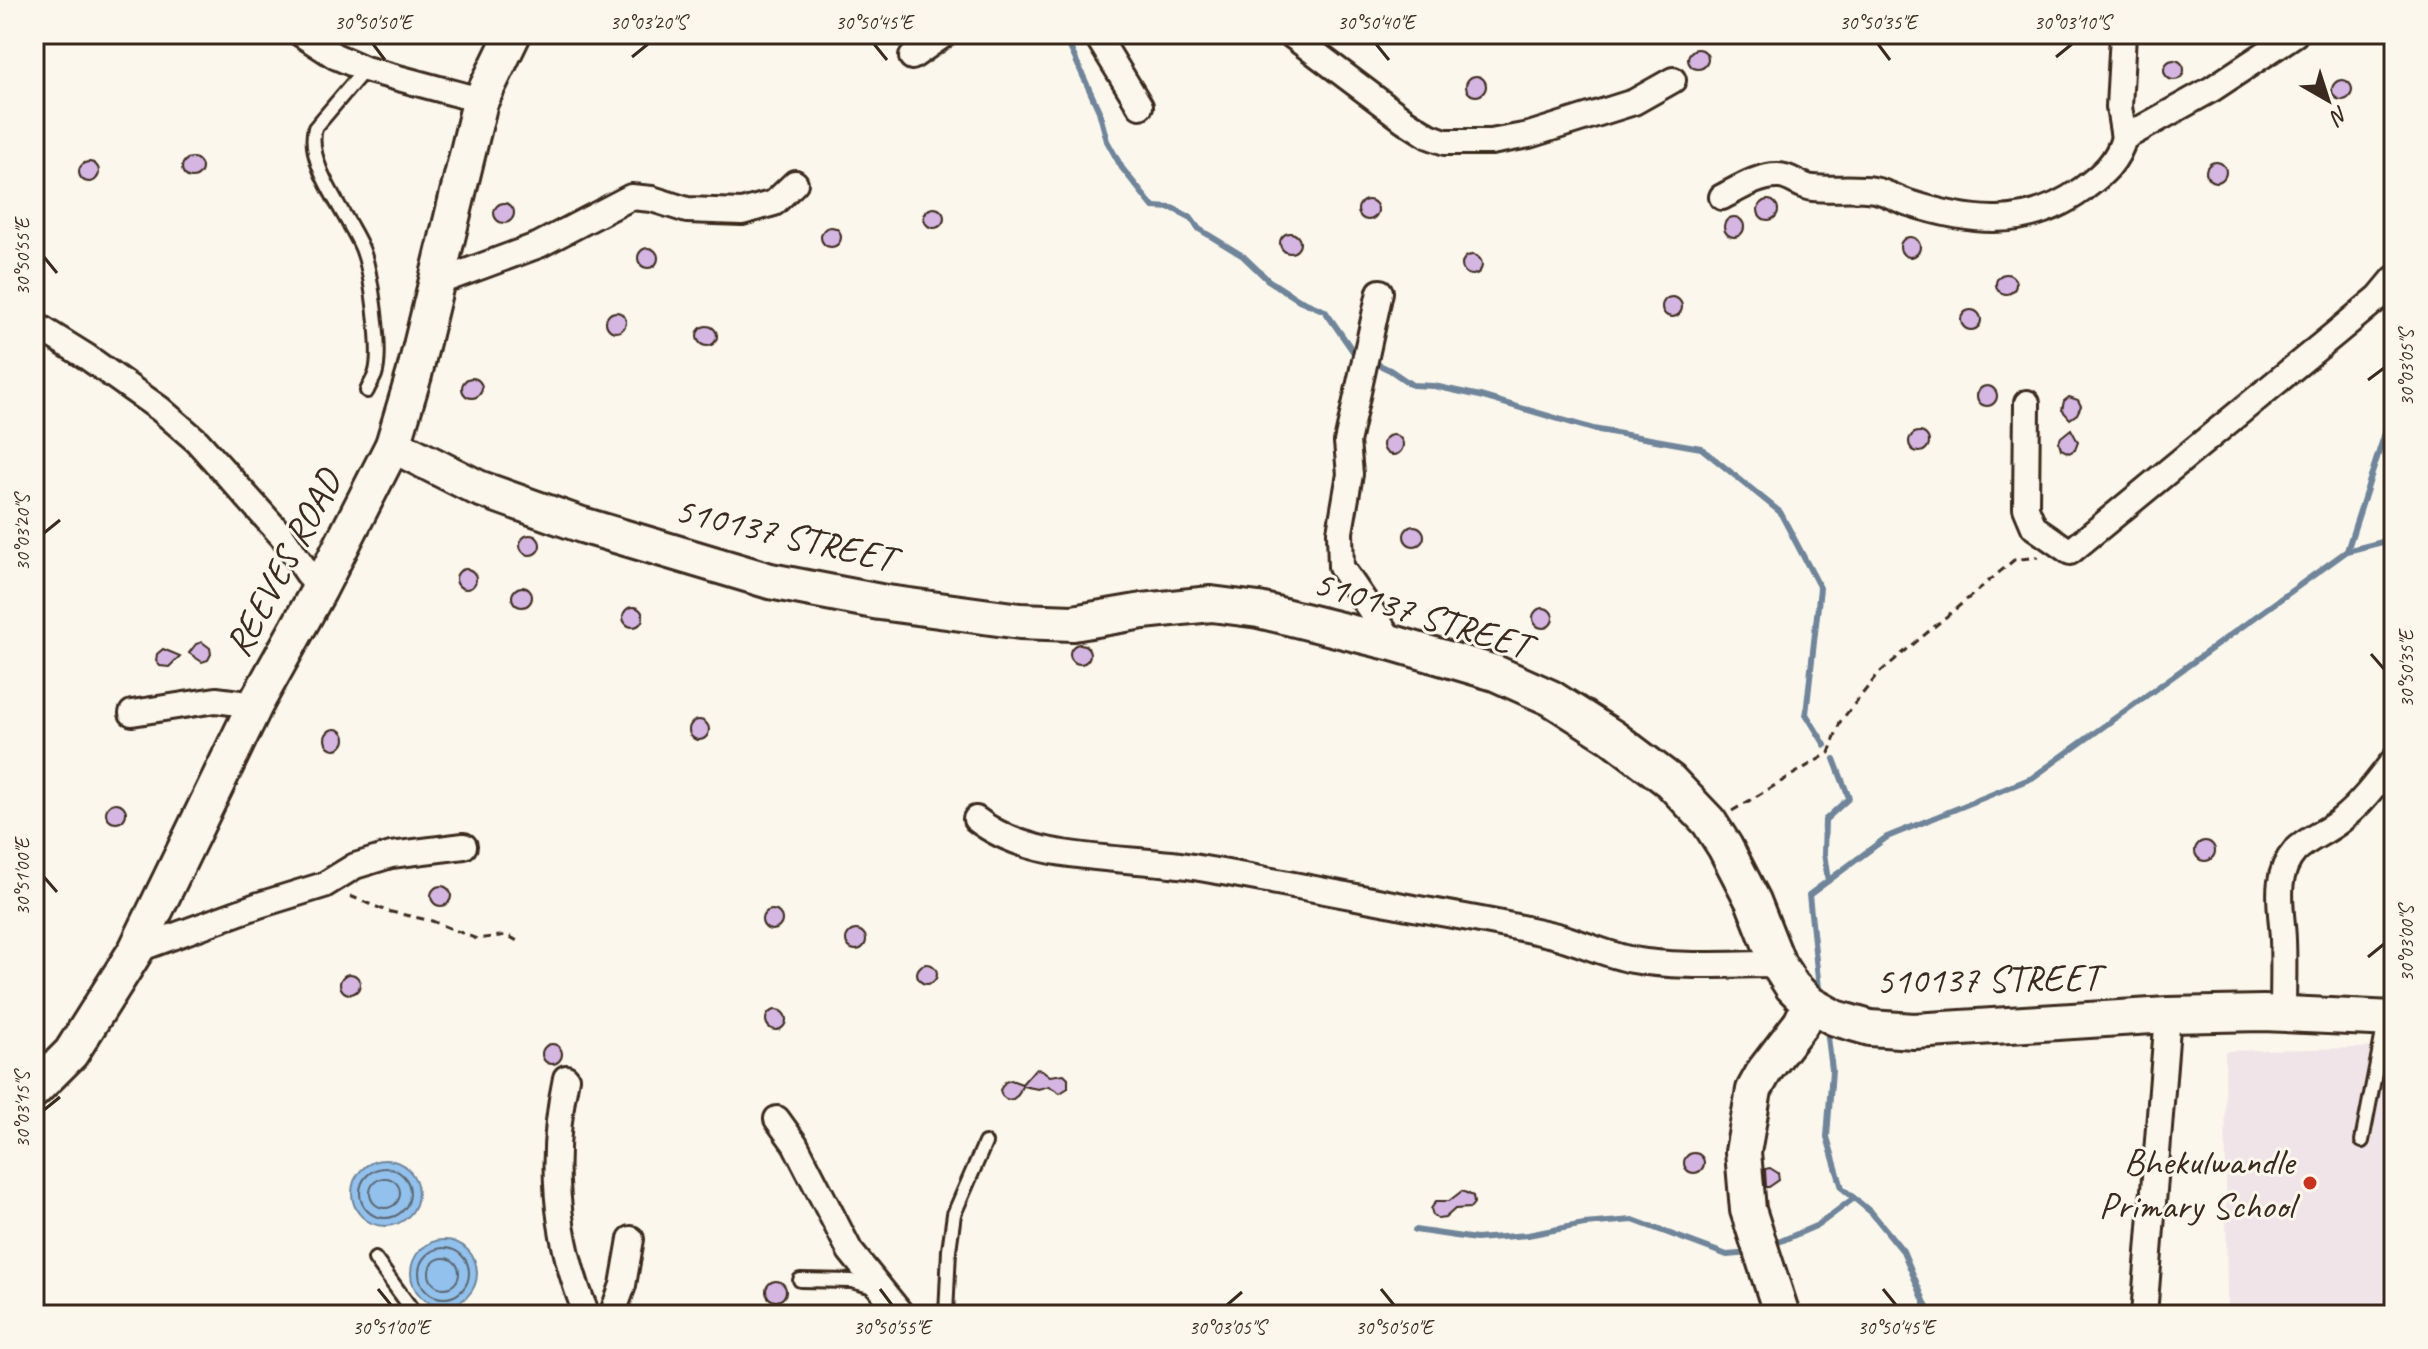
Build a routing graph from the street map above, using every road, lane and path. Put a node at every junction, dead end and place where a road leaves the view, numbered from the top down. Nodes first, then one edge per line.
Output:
1 (301, 34) edge
2 (945, 34) edge
3 (1096, 34) edge
4 (1290, 34) edge
5 (2123, 34) edge
6 (2295, 34) edge
7 (510, 35) edge
8 (912, 57) dead end
9 (365, 69) junction
10 (1673, 80) dead end
11 (480, 100) junction
12 (1140, 106) dead end
13 (2122, 128) junction
14 (795, 183) dead end
15 (1722, 197) dead end
16 (2394, 279) edge
17 (436, 283) junction
18 (1380, 292) dead end
19 (34, 324) edge
20 (367, 391) dead end
21 (2027, 403) dead end
22 (393, 445) junction
23 (2070, 552) junction
24 (319, 590) junction
25 (1393, 643) junction
26 (255, 705) junction
27 (132, 713) dead end
28 (2394, 760) edge
29 (976, 819) dead end
30 (1709, 822) junction
31 (464, 846) dead end
32 (324, 885) junction
33 (519, 942) dead end
34 (136, 950) junction
35 (1778, 964) junction
36 (1810, 1004) junction
37 (2283, 1014) junction
38 (2168, 1015) junction
39 (2390, 1019) edge
40 (566, 1078) dead end
41 (34, 1090) edge
42 (777, 1119) dead end
43 (2362, 1141) dead end
44 (985, 1143) dead end
45 (631, 1239) dead end
46 (375, 1259) dead end
47 (800, 1280) dead end
48 (883, 1292) junction
49 (416, 1315) edge
50 (587, 1315) edge
51 (612, 1315) edge
52 (902, 1315) edge
53 (946, 1315) edge
54 (1782, 1315) edge
55 (2144, 1315) edge

1 - 9 street
2 - 8 street
3 - 12 street
4 - 10 street
5 - 13 street
6 - 13 street
7 - 11 street, REEVES ROAD
9 - 11 street
9 - 20 lane
11 - 17 street, REEVES ROAD
13 - 15 street
14 - 17 street
16 - 23 street
17 - 22 street, REEVES ROAD
18 - 25 street
19 - 24 street
21 - 23 street
22 - 24 street, REEVES ROAD
22 - 25 street, 510137 STREET
23 - 30 path
24 - 26 street, REEVES ROAD
25 - 30 street, 510137 STREET
26 - 27 street
26 - 34 street, REEVES ROAD
28 - 37 street
29 - 35 street
30 - 35 street, 510137 STREET
31 - 32 street
32 - 33 path
32 - 34 street
34 - 41 street, REEVES ROAD
35 - 36 street, 510137 STREET
36 - 38 street, 510137 STREET
36 - 54 street
37 - 38 street, 510137 STREET
37 - 39 street, 510137 STREET
38 - 55 street
39 - 43 lane
40 - 50 street
42 - 48 street
44 - 53 lane
45 - 51 street
46 - 49 lane
47 - 48 lane
48 - 52 street

